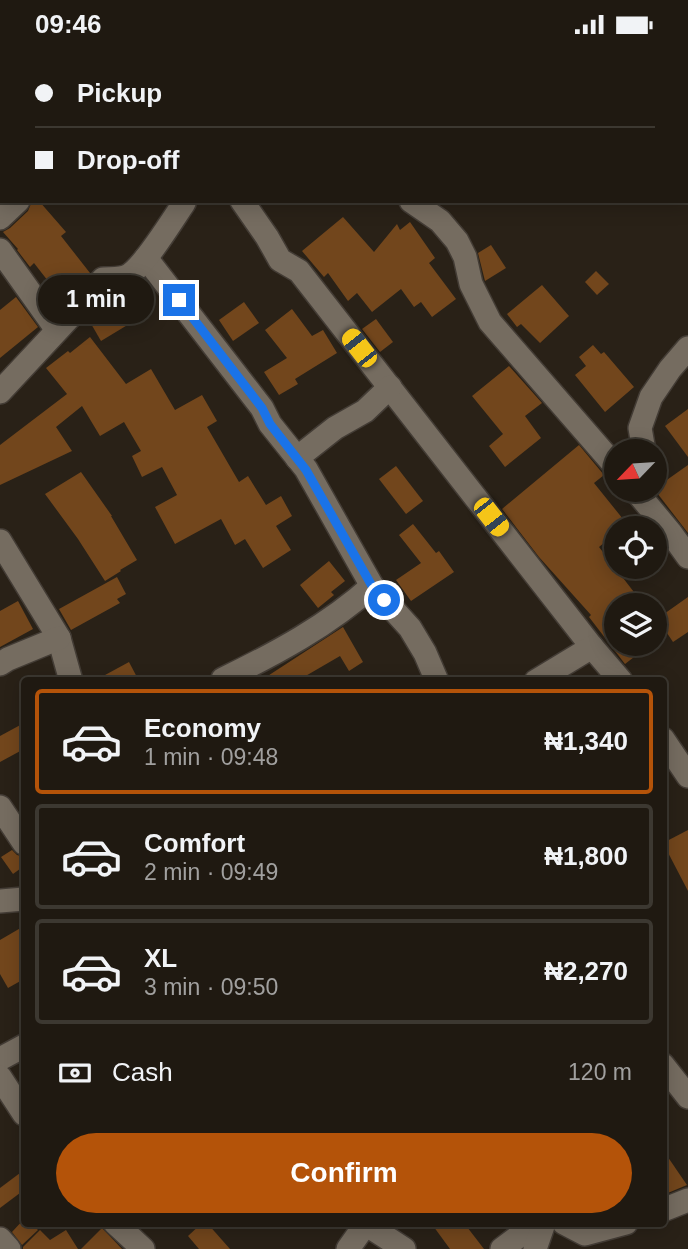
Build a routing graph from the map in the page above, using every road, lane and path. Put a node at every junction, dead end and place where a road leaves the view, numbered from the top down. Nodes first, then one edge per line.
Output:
1 (16, 203) edge
2 (184, 203) edge
3 (243, 203) edge
4 (414, 203) edge
5 (0, 218) edge
6 (0, 250) edge
7 (146, 258) junction
8 (57, 330) junction
9 (688, 348) edge
10 (390, 387) junction
11 (0, 392) edge
12 (642, 439) edge
13 (604, 452) edge
14 (297, 458) junction
15 (648, 502) edge
16 (0, 541) edge
17 (688, 557) edge
18 (372, 586) junction
19 (59, 638) junction
20 (592, 647) junction
21 (0, 664) edge
22 (70, 677) edge
23 (227, 677) edge
24 (435, 677) edge
25 (543, 677) edge
26 (618, 677) edge
27 (667, 745) edge
28 (688, 776) edge
29 (0, 807) edge
30 (21, 838) edge
31 (21, 899) edge
32 (0, 901) edge
33 (21, 1048) edge
34 (0, 1059) edge
35 (667, 1070) edge
36 (0, 1077) edge
37 (688, 1097) edge
38 (21, 1109) edge
39 (688, 1200) edge
40 (667, 1208) edge
41 (119, 1227) edge
42 (363, 1227) edge
43 (370, 1227) edge
44 (528, 1227) edge
45 (543, 1227) edge
46 (572, 1227) edge
47 (611, 1227) edge
48 (505, 1238) edge
49 (0, 1239) edge
50 (9, 1249) edge
51 (143, 1249) edge
52 (348, 1249) edge
53 (404, 1249) edge
54 (535, 1249) edge

1 - 5 street
2 - 7 street
3 - 10 street
4 - 13 street
6 - 8 street
7 - 8 street
7 - 14 street
8 - 11 street
9 - 12 street
10 - 14 street
10 - 20 street
14 - 18 street
15 - 17 street
16 - 19 street
18 - 23 street
18 - 24 street
19 - 21 street
19 - 22 street
20 - 25 street
20 - 26 street
27 - 28 street
29 - 30 street
31 - 32 street
33 - 34 street
35 - 37 street
36 - 38 street
39 - 40 street
41 - 51 street
42 - 52 street
43 - 53 street
44 - 48 street
45 - 54 street
46 - 47 street
49 - 50 street

